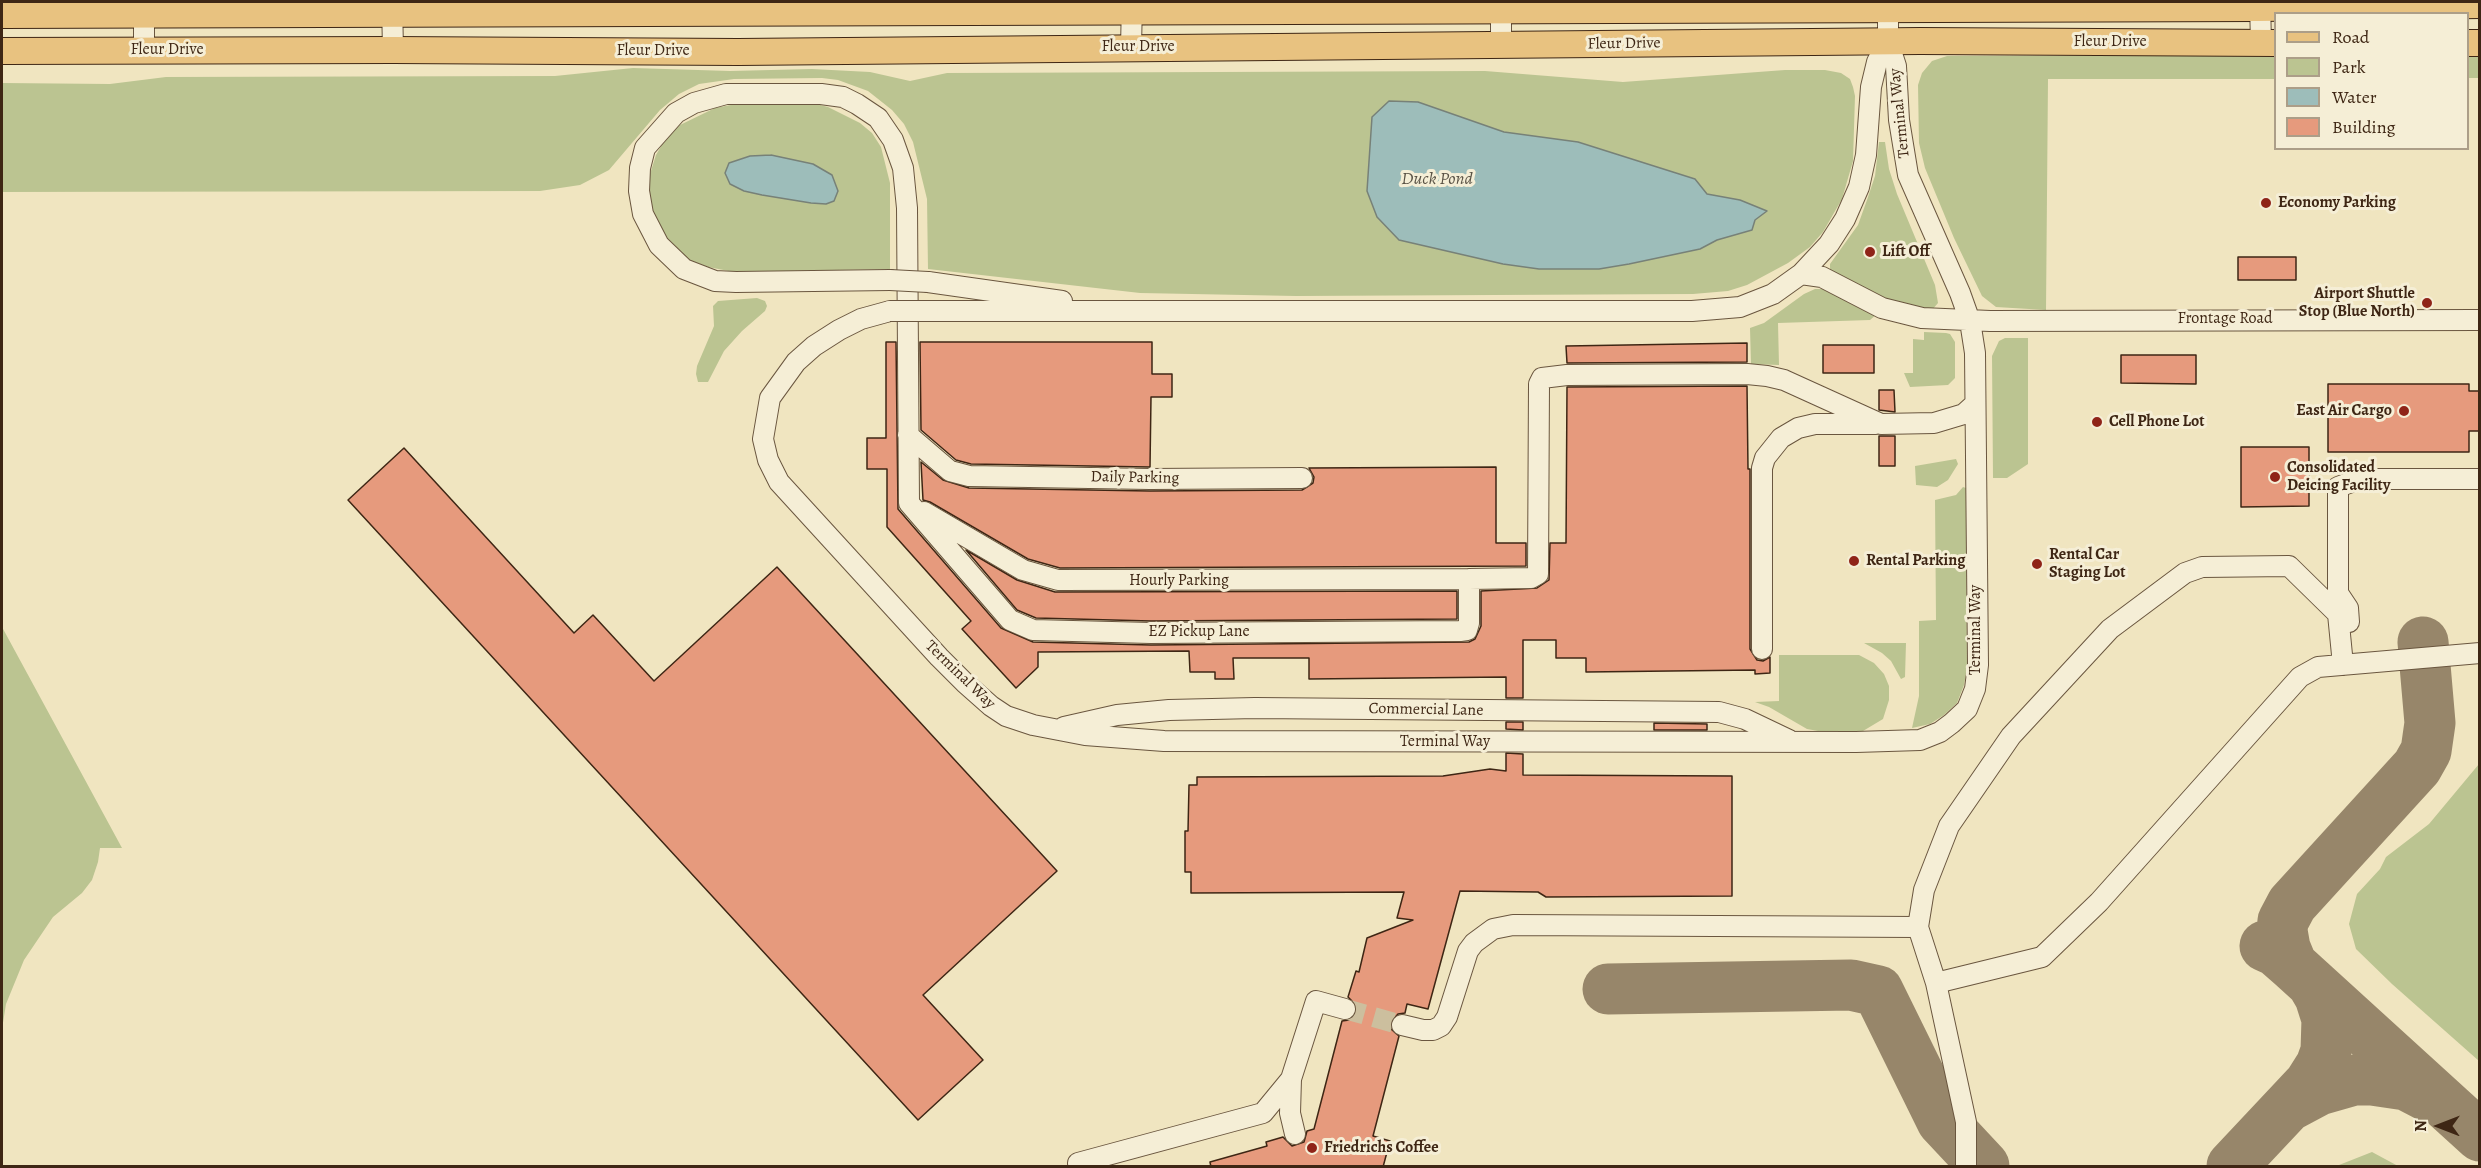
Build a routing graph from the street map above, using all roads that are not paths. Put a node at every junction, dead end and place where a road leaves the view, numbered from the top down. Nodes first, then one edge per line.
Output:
1 (1639, 5) edge
2 (1712, 5) edge
3 (1888, 5) edge
4 (1986, 5) edge
5 (2260, 5) edge
6 (2480, 5) edge
7 (1132, 6) edge
8 (1318, 6) edge
9 (1366, 6) edge
10 (1500, 6) edge
11 (144, 8) edge
12 (256, 8) edge
13 (392, 8) edge
14 (2, 15) edge
15 (1888, 41) junction
16 (2268, 43) edge
17 (1502, 45) junction
18 (1131, 47) junction
19 (144, 50) junction
20 (393, 50) junction
21 (2, 51) edge
22 (1801, 274) junction
23 (1115, 309) junction
24 (2480, 320) edge
25 (1970, 321) junction
26 (1975, 404) junction
27 (1881, 424) junction
28 (908, 435) junction
29 (1302, 478) dead end
30 (2480, 479) edge
31 (909, 503) junction
32 (1469, 579) junction
33 (1762, 649) dead end
34 (2480, 653) edge
35 (2348, 664) junction
36 (1056, 729) junction
37 (1791, 742) junction
38 (1918, 927) junction
39 (1936, 983) junction
40 (1345, 1009) tunnel mouth
41 (1402, 1024) tunnel mouth
42 (1291, 1079) junction
43 (1295, 1134) dead end
44 (1078, 1163) dead end
45 (1966, 1167) edge

1 - 2 main road, Fleur Drive
1 - 10 main road, Fleur Drive
2 - 3 main road, Fleur Drive
3 - 4 main road, Fleur Drive
3 - 15 street
4 - 5 main road, Fleur Drive
5 - 6 main road, Fleur Drive
5 - 16 street
7 - 8 main road, Fleur Drive
7 - 13 main road, Fleur Drive
7 - 18 street
8 - 9 main road, Fleur Drive
9 - 10 main road, Fleur Drive
10 - 17 street
11 - 12 main road, Fleur Drive
11 - 14 main road, Fleur Drive
11 - 19 street
12 - 13 main road, Fleur Drive
13 - 20 street
15 - 16 main road, Fleur Drive
15 - 17 main road, Fleur Drive
15 - 22 street, Terminal Way
15 - 25 street, Terminal Way
17 - 18 main road, Fleur Drive
18 - 20 main road, Fleur Drive
19 - 20 main road, Fleur Drive
19 - 21 main road, Fleur Drive
22 - 23 street, Terminal Way
22 - 25 street
23 - 28 street, bridge
23 - 36 street, Terminal Way, bridge
24 - 25 street, Frontage Road
25 - 26 street, Terminal Way
26 - 27 street
26 - 37 street, Terminal Way
27 - 32 street
27 - 33 street
28 - 29 street, Daily Parking
28 - 31 street
30 - 35 street
31 - 32 street, Hourly Parking
31 - 32 street, EZ Pickup Lane
34 - 35 street
35 - 38 street
35 - 39 street
36 - 37 street, Terminal Way
36 - 37 street, Commercial Lane
38 - 39 street
38 - 41 street
39 - 45 street
40 - 42 street
42 - 43 street
42 - 44 street

